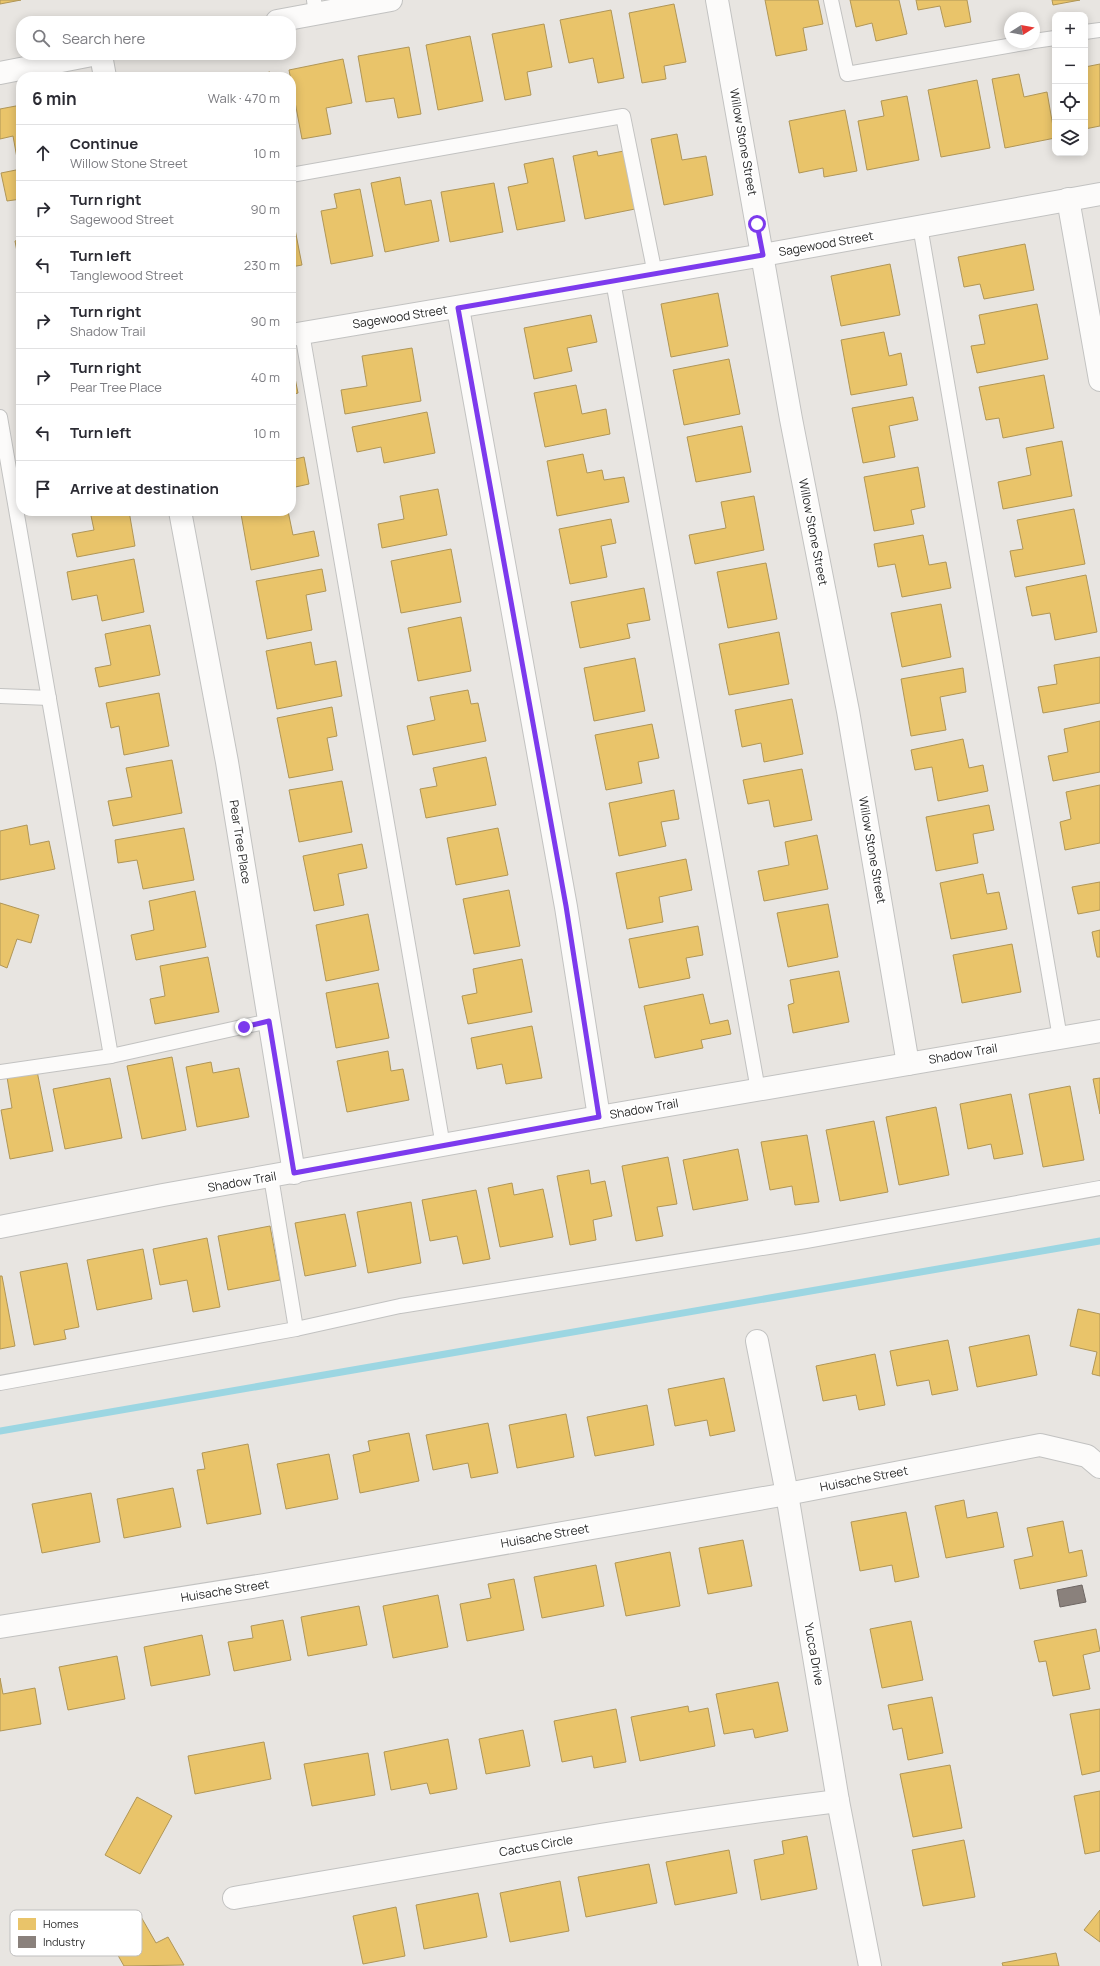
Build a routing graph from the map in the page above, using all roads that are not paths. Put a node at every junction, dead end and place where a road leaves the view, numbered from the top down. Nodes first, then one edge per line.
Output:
1 (391, 0) edge
2 (717, 0) edge
3 (831, 0) edge
4 (315, 7) edge
5 (291, 16) edge
6 (1100, 30) edge
7 (1088, 32) edge
8 (1052, 38) edge
9 (1040, 40) edge
10 (1004, 47) edge
11 (66, 60) edge
12 (102, 60) edge
13 (104, 72) edge
14 (0, 73) edge
15 (296, 174) edge
16 (1100, 194) edge
17 (1068, 199) junction
18 (920, 226) junction
19 (763, 255) junction
20 (656, 274) junction
21 (613, 281) junction
22 (458, 308) junction
23 (297, 334) edge
24 (1100, 380) edge
25 (0, 417) edge
26 (16, 509) edge
27 (17, 516) edge
28 (181, 516) edge
29 (0, 696) edge
30 (49, 698) junction
31 (269, 1021) junction
32 (1100, 1031) edge
33 (1060, 1038) junction
34 (111, 1056) junction
35 (908, 1064) junction
36 (0, 1072) edge
37 (758, 1090) junction
38 (599, 1117) junction
39 (443, 1146) junction
40 (294, 1173) junction
41 (271, 1177) junction
42 (1100, 1188) edge
43 (0, 1227) edge
44 (296, 1329) junction
45 (757, 1341) dead end
46 (0, 1383) edge
47 (1094, 1462) edge
48 (787, 1494) junction
49 (0, 1627) edge
50 (838, 1801) junction
51 (234, 1898) dead end
52 (870, 1966) edge

1 - 4 street
2 - 19 street, Willow Stone Street
3 - 10 lane
4 - 5 street
6 - 7 lane
8 - 9 lane
11 - 14 street
12 - 13 street
15 - 20 lane
16 - 17 street, Sagewood Street
17 - 18 street, Sagewood Street
17 - 24 street
18 - 19 street, Sagewood Street
18 - 33 lane
19 - 20 street, Sagewood Street
19 - 35 street, Willow Stone Street
20 - 21 street, Sagewood Street
21 - 22 street, Sagewood Street
21 - 37 lane
22 - 23 street, Sagewood Street
22 - 38 street
23 - 39 lane
25 - 26 lane
27 - 30 lane
28 - 31 street, Pear Tree Place
29 - 30 lane
30 - 34 lane
31 - 34 lane
31 - 40 street, Pear Tree Place
32 - 33 street, Shadow Trail
33 - 35 street, Shadow Trail
34 - 36 lane
35 - 37 street, Shadow Trail
37 - 38 street, Shadow Trail
38 - 39 street, Shadow Trail
39 - 40 street, Shadow Trail
40 - 41 street, Shadow Trail
41 - 43 street, Shadow Trail
41 - 44 lane
42 - 44 lane
44 - 46 lane
45 - 48 street, Yucca Drive
47 - 48 street, Huisache Street
48 - 49 street, Huisache Street
48 - 50 street, Yucca Drive
50 - 51 street, Cactus Circle
50 - 52 street, Yucca Drive

